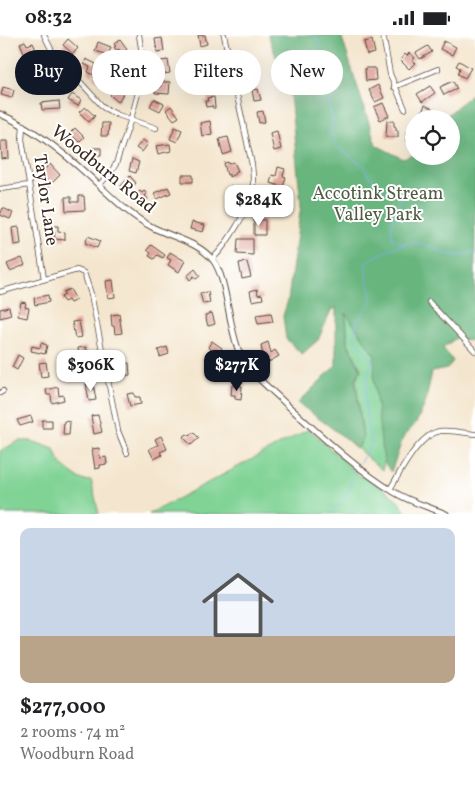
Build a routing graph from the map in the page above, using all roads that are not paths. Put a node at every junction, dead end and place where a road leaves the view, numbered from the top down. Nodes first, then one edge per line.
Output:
1 (44, 35) edge
2 (139, 35) edge
3 (224, 35) edge
4 (383, 35) edge
5 (438, 69) dead end
6 (394, 87) junction
7 (405, 109) dead end
8 (0, 114) edge
9 (130, 119) junction
10 (23, 125) junction
11 (156, 127) dead end
12 (29, 185) junction
13 (99, 185) junction
14 (0, 189) edge
15 (212, 259) junction
16 (44, 279) junction
17 (0, 292) edge
18 (429, 302) dead end
19 (475, 351) edge
20 (475, 434) edge
21 (127, 453) dead end
22 (390, 489) junction
23 (446, 514) edge

1 - 9 street
2 - 9 street
3 - 15 street
4 - 6 street
5 - 6 street
6 - 7 street
8 - 10 street, Woodburn Road
9 - 11 street
9 - 13 street
10 - 12 street, Taylor Lane
10 - 13 street, Woodburn Road
12 - 14 street
12 - 16 street, Taylor Lane
13 - 15 street, Woodburn Road
15 - 22 street
16 - 17 street
16 - 21 street
18 - 19 street
20 - 22 street
22 - 23 street

